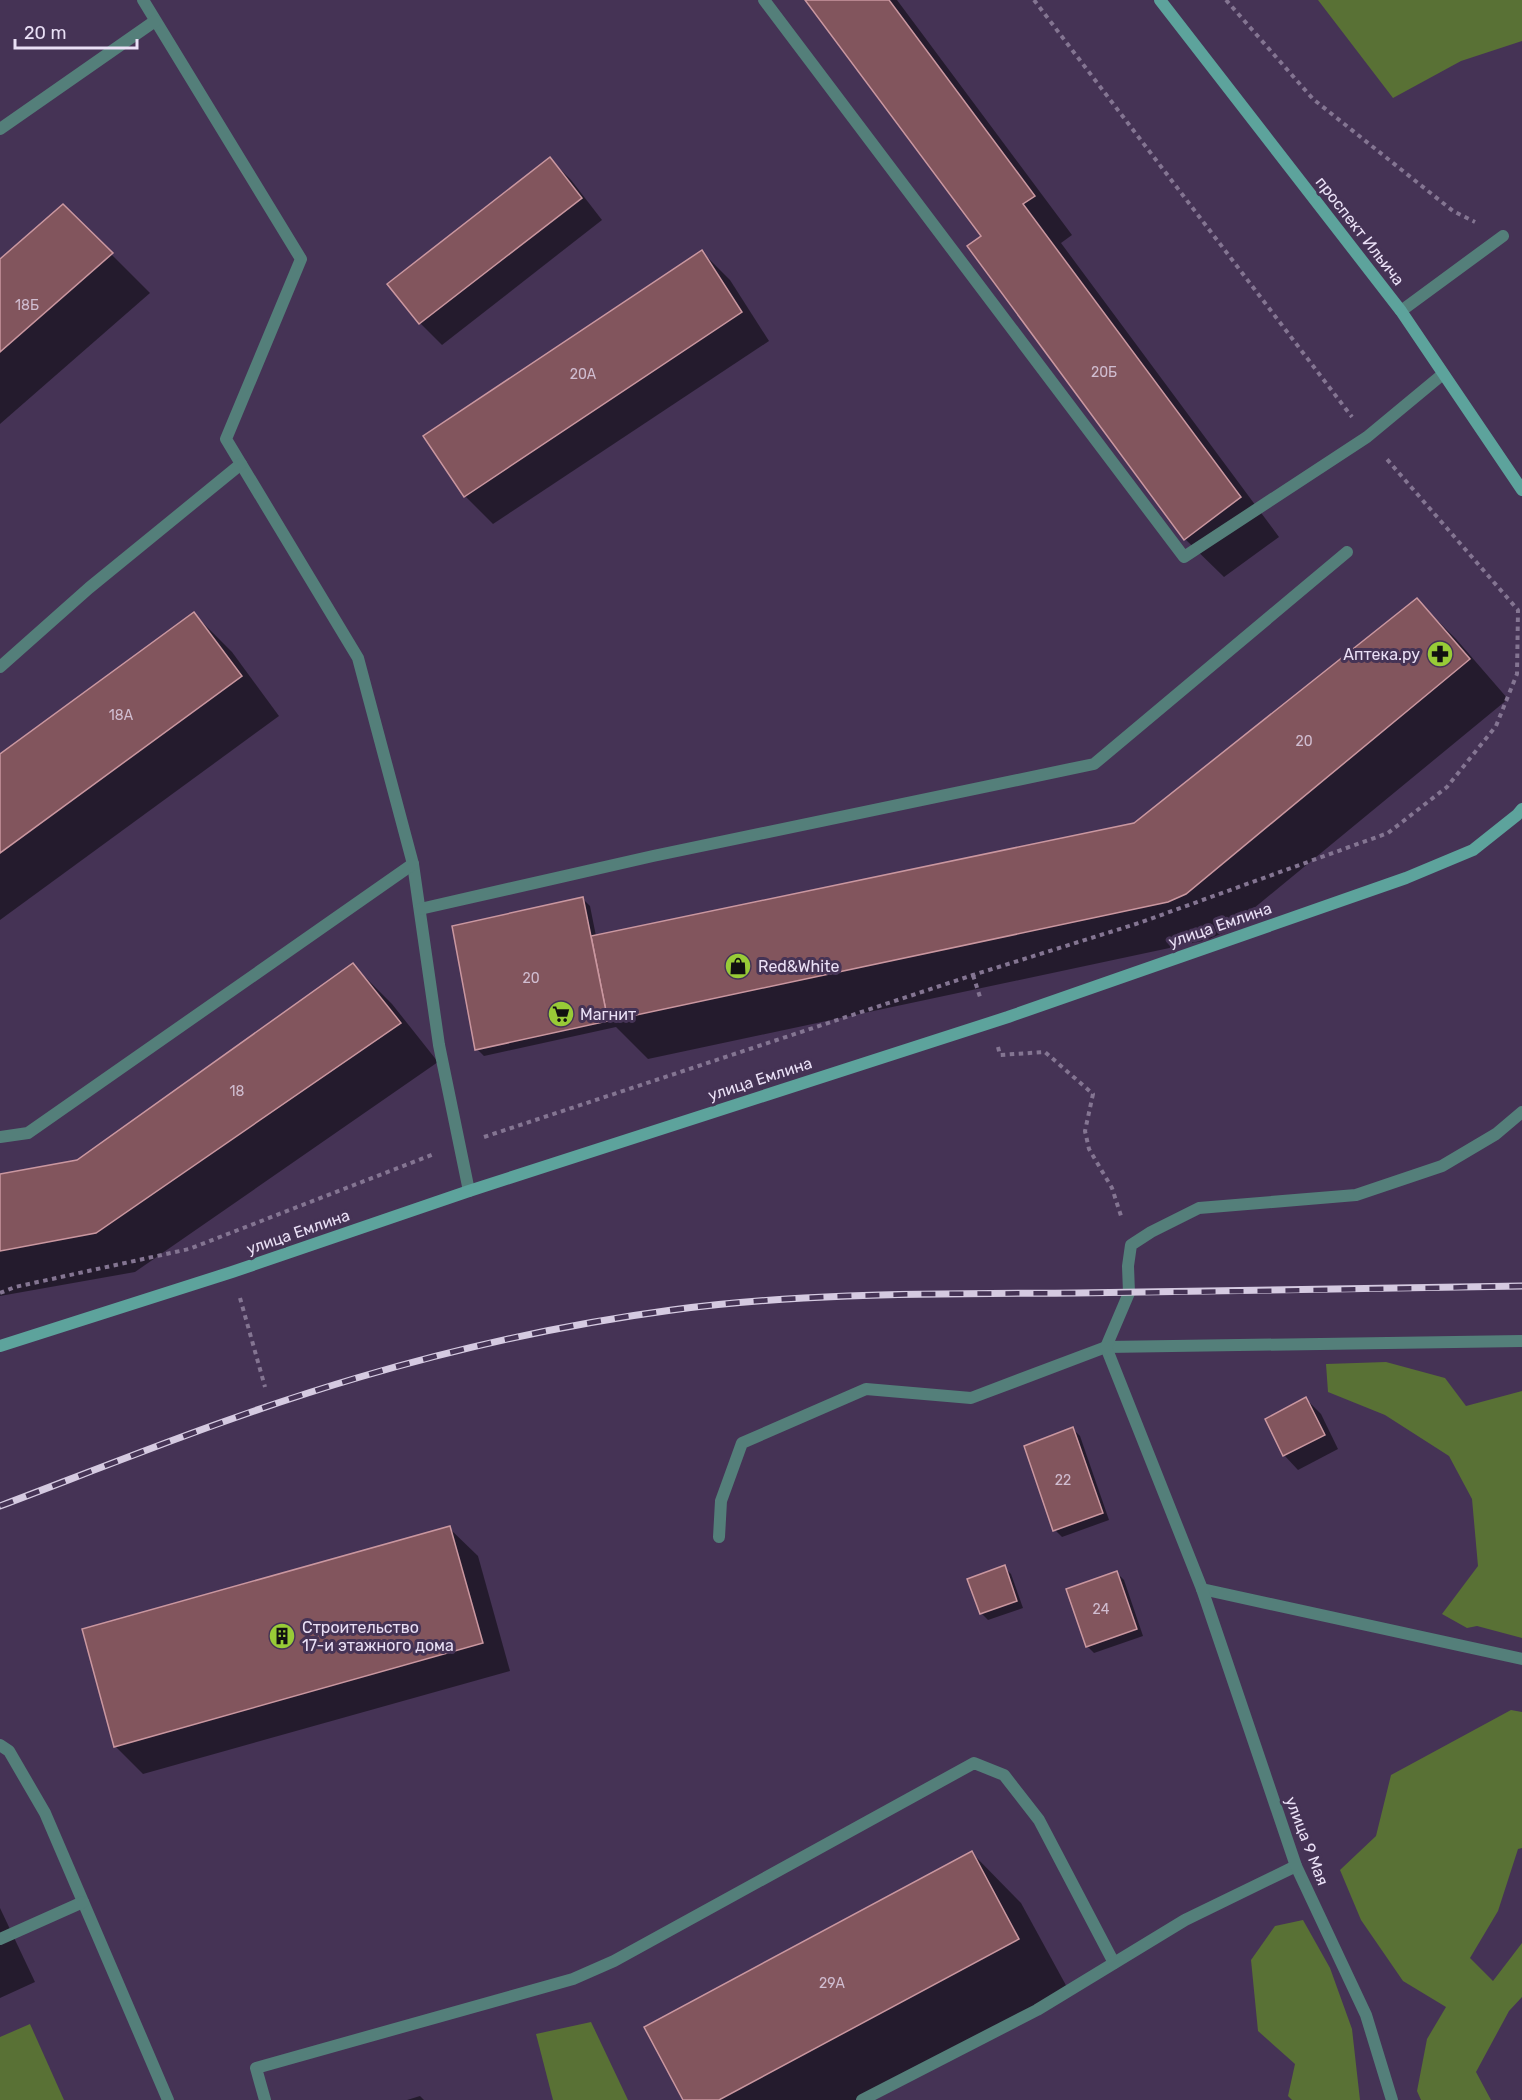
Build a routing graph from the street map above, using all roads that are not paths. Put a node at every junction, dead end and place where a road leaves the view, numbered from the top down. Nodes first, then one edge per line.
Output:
1 (143, 0) edge
2 (764, 0) edge
3 (1160, 0) edge
4 (155, 21) junction
5 (0, 129) edge
6 (1503, 236) road end
7 (1401, 311) junction
8 (1443, 374) junction
9 (241, 464) junction
10 (1522, 490) edge
11 (1347, 552) dead end
12 (0, 667) edge
13 (1519, 812) edge
14 (413, 864) junction
15 (420, 909) junction
16 (1522, 1112) edge
17 (0, 1137) edge
18 (469, 1191) junction
19 (1522, 1341) edge
20 (0, 1346) edge
21 (1106, 1347) junction
22 (719, 1537) dead end
23 (1202, 1589) junction
24 (1522, 1659) edge
25 (0, 1745) edge
26 (1296, 1866) junction
27 (83, 1902) junction
28 (0, 1939) edge
29 (1114, 1963) junction
30 (168, 2100) edge
31 (265, 2100) edge
32 (862, 2100) edge
33 (1392, 2100) edge

1 - 4 street
2 - 8 street
3 - 7 street, проспект Ильича
4 - 5 street
4 - 9 street
6 - 7 street
7 - 8 street, проспект Ильича
8 - 10 street, проспект Ильича
9 - 12 street
9 - 14 street
11 - 15 street
13 - 18 street, улица Емлина
14 - 15 street
14 - 17 street
15 - 18 street
16 - 21 street
18 - 20 street, улица Емлина
19 - 21 street
21 - 22 street
21 - 23 street, улица 9 Мая
23 - 24 street
23 - 26 street, улица 9 Мая
25 - 27 street
26 - 29 street
26 - 33 street, улица 9 Мая
27 - 28 street
27 - 30 street
29 - 31 street
29 - 32 street

